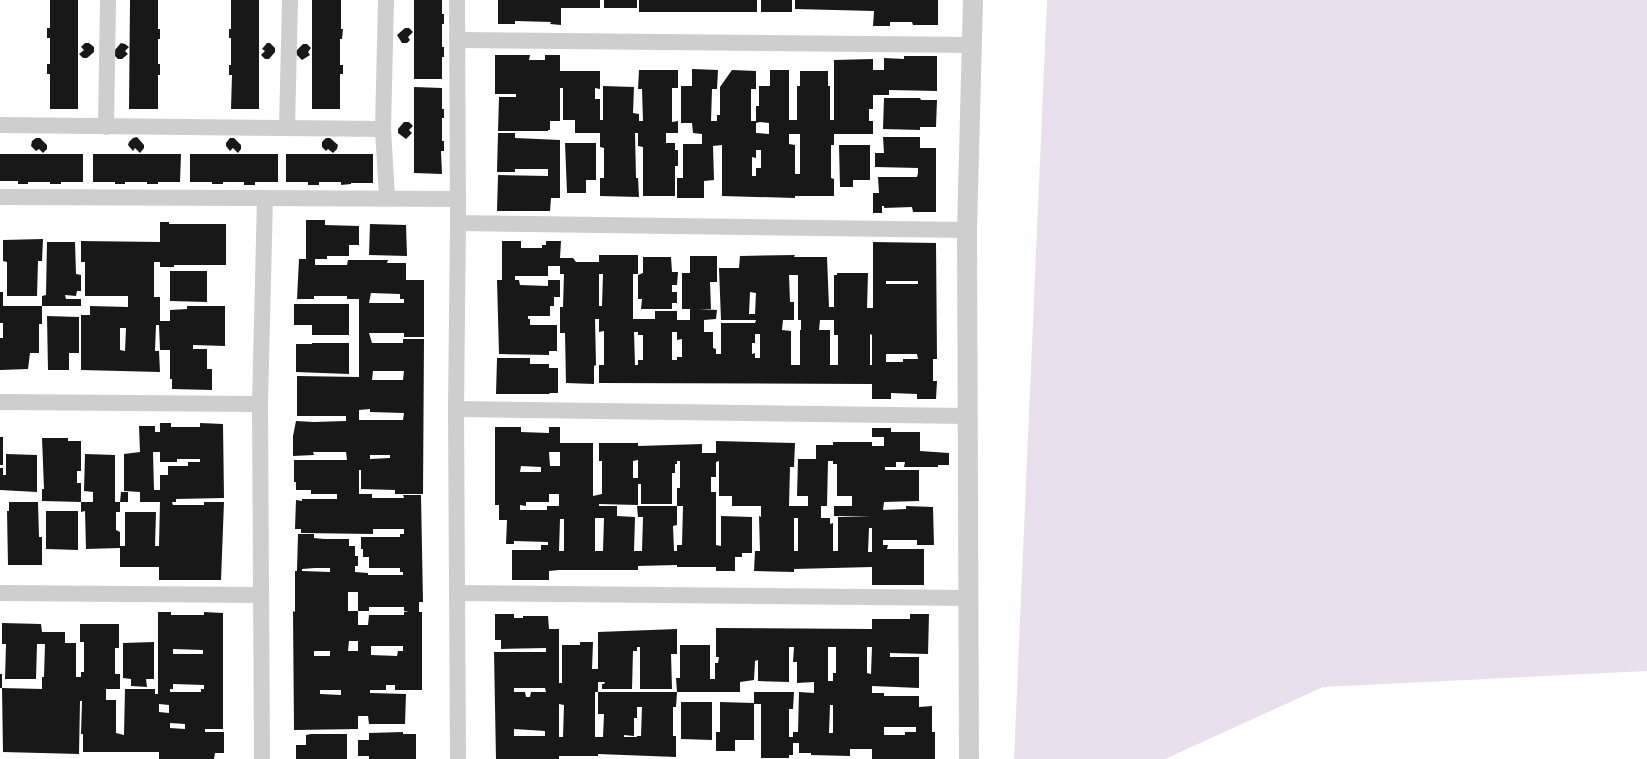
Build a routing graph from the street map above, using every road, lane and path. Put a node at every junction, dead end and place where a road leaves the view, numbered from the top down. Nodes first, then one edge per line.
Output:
1 (108, 0) edge
2 (290, 0) edge
3 (386, 0) edge
4 (457, 0) edge
5 (973, 0) edge
6 (457, 40) junction
7 (973, 45) junction
8 (0, 125) edge
9 (106, 127) junction
10 (287, 128) junction
11 (383, 129) junction
12 (0, 197) edge
13 (265, 198) junction
14 (387, 198) junction
15 (458, 199) junction
16 (458, 223) junction
17 (967, 230) junction
18 (0, 402) edge
19 (260, 404) junction
20 (456, 409) junction
21 (967, 416) junction
22 (458, 593) junction
23 (0, 594) edge
24 (260, 595) junction
25 (969, 598) junction
26 (262, 759) edge
27 (458, 759) edge
28 (969, 759) edge

1 - 9 street
2 - 10 street
3 - 11 street
4 - 6 street
5 - 7 street
6 - 7 street
6 - 15 street
7 - 17 street
8 - 9 street
9 - 10 street
10 - 11 street
11 - 14 street
12 - 13 street
13 - 14 street
13 - 19 street
14 - 15 street
15 - 16 street
16 - 17 street
16 - 20 street
17 - 21 street
18 - 19 street
19 - 24 street
20 - 21 street
20 - 22 street
21 - 25 street
22 - 25 street
22 - 27 street
23 - 24 street
24 - 26 street
25 - 28 street

